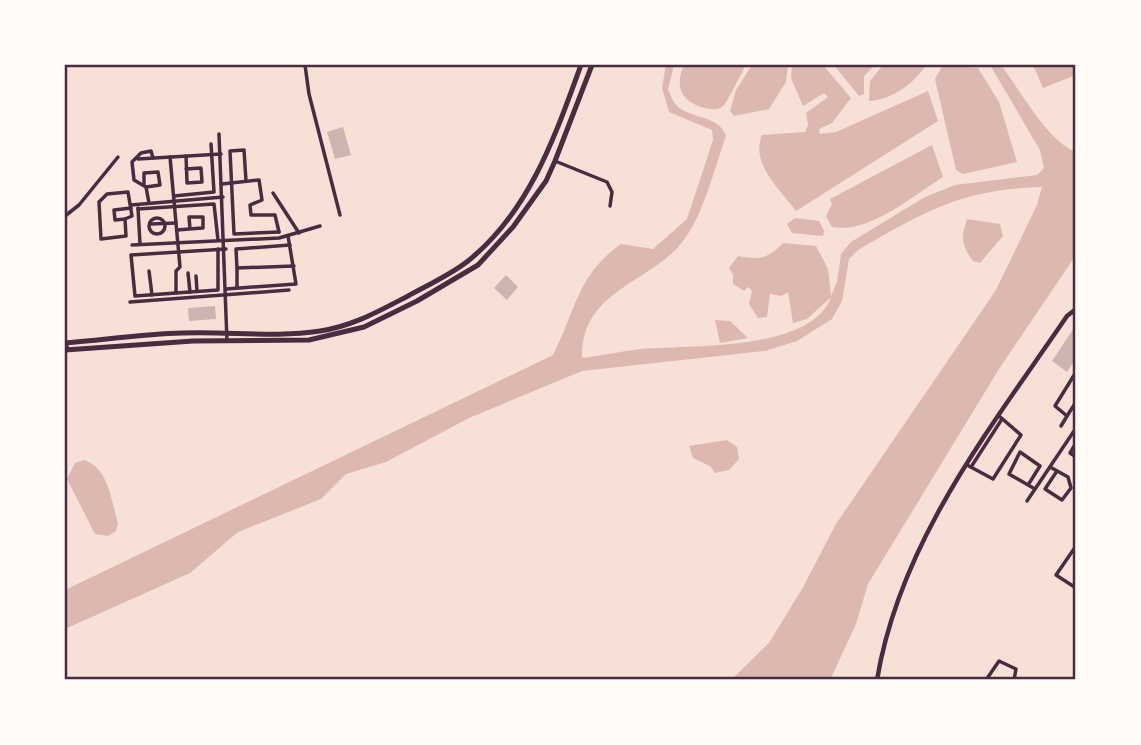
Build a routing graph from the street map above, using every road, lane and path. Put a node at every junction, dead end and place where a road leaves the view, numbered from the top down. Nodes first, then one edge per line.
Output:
1 (305, 65) edge
2 (581, 65) edge
3 (592, 65) edge
4 (578, 73) junction
5 (587, 77) junction
6 (219, 134) dead end
7 (211, 144) dead end
8 (220, 154) junction
9 (211, 155) junction
10 (186, 156) junction
11 (118, 157) dead end
12 (170, 157) junction
13 (138, 159) junction
14 (153, 159) junction
15 (555, 161) junction
16 (186, 169) junction
17 (246, 181) junction
18 (230, 183) junction
19 (222, 184) junction
20 (145, 186) junction
21 (273, 193) dead end
22 (206, 196) junction
23 (223, 197) junction
24 (184, 200) junction
25 (174, 201) junction
26 (149, 203) junction
27 (164, 204) junction
28 (206, 204) junction
29 (132, 206) junction
30 (138, 206) junction
31 (610, 206) dead end
32 (340, 215) dead end
33 (65, 216) edge
34 (125, 219) junction
35 (164, 223) junction
36 (176, 223) junction
37 (320, 226) dead end
38 (190, 229) junction
39 (177, 230) junction
40 (279, 232) junction
41 (299, 233) junction
42 (288, 236) junction
43 (279, 238) junction
44 (218, 240) junction
45 (226, 240) junction
46 (178, 242) junction
47 (140, 244) junction
48 (132, 245) dead end
49 (290, 245) junction
50 (218, 249) junction
51 (226, 249) junction
52 (179, 251) junction
53 (295, 266) junction
54 (237, 268) junction
55 (149, 271) dead end
56 (188, 273) dead end
57 (197, 276) dead end
58 (226, 289) junction
59 (237, 289) junction
60 (289, 290) dead end
61 (190, 292) junction
62 (176, 293) junction
63 (198, 294) junction
64 (226, 295) junction
65 (152, 298) junction
66 (130, 302) dead end
67 (1076, 309) edge
68 (227, 332) junction
69 (227, 341) junction
70 (66, 345) edge
71 (1076, 372) edge
72 (1076, 402) edge
73 (1069, 414) junction
74 (1076, 415) edge
75 (1001, 417) junction
76 (1061, 426) dead end
77 (1076, 428) edge
78 (1076, 443) edge
79 (1076, 457) edge
80 (968, 466) junction
81 (1050, 467) junction
82 (1057, 471) junction
83 (1028, 485) junction
84 (1035, 489) junction
85 (1027, 501) dead end
86 (1076, 547) edge
87 (1076, 588) edge
88 (877, 680) edge
89 (986, 680) edge
90 (1014, 680) edge

1 - 32 street
2 - 4 main road
3 - 5 main road
4 - 5 main road
4 - 68 main road
5 - 15 main road
6 - 8 street
7 - 9 street
8 - 9 street
8 - 19 street
9 - 10 street
9 - 22 street
10 - 12 street
10 - 16 street
11 - 33 street
12 - 14 street
12 - 25 street
13 - 14 street
13 - 14 street
13 - 20 street
15 - 31 street
15 - 69 main road
16 - 16 street
17 - 18 street
17 - 18 street
17 - 40 street
18 - 19 street
18 - 40 street
19 - 23 street
20 - 20 street
20 - 26 street
21 - 41 street
22 - 23 street
22 - 24 street
22 - 28 street
23 - 45 street
24 - 25 street
24 - 28 street
25 - 27 street
25 - 36 street
26 - 27 street
26 - 30 street
27 - 30 street
28 - 44 street
29 - 30 street
29 - 34 street
29 - 34 street
29 - 34 street
30 - 47 street
35 - 35 street
35 - 36 street
36 - 39 street
37 - 41 street
38 - 38 street
38 - 39 street
39 - 46 street
40 - 43 street
41 - 42 street
42 - 43 street
42 - 49 street
43 - 45 street
44 - 45 street
44 - 46 street
45 - 51 street
46 - 47 street
46 - 52 street
47 - 48 street
49 - 53 street
49 - 54 street
50 - 51 street
50 - 52 street
50 - 63 street
51 - 58 street
52 - 62 street
52 - 65 street
53 - 54 street
53 - 59 street
54 - 59 street
55 - 65 street
56 - 61 street
57 - 63 street
58 - 59 street
58 - 64 street
60 - 64 street
61 - 62 street
61 - 63 street
62 - 65 street
63 - 64 street
63 - 65 street
64 - 68 street
65 - 66 street
67 - 75 street
68 - 69 street
68 - 70 main road
69 - 70 main road
71 - 73 street
72 - 73 street
73 - 74 street
73 - 76 street
75 - 80 street
75 - 80 street
77 - 81 street
78 - 79 street
80 - 88 street
81 - 82 street
81 - 84 street
82 - 82 street
83 - 83 street
83 - 84 street
84 - 85 street
86 - 87 street
89 - 90 street

